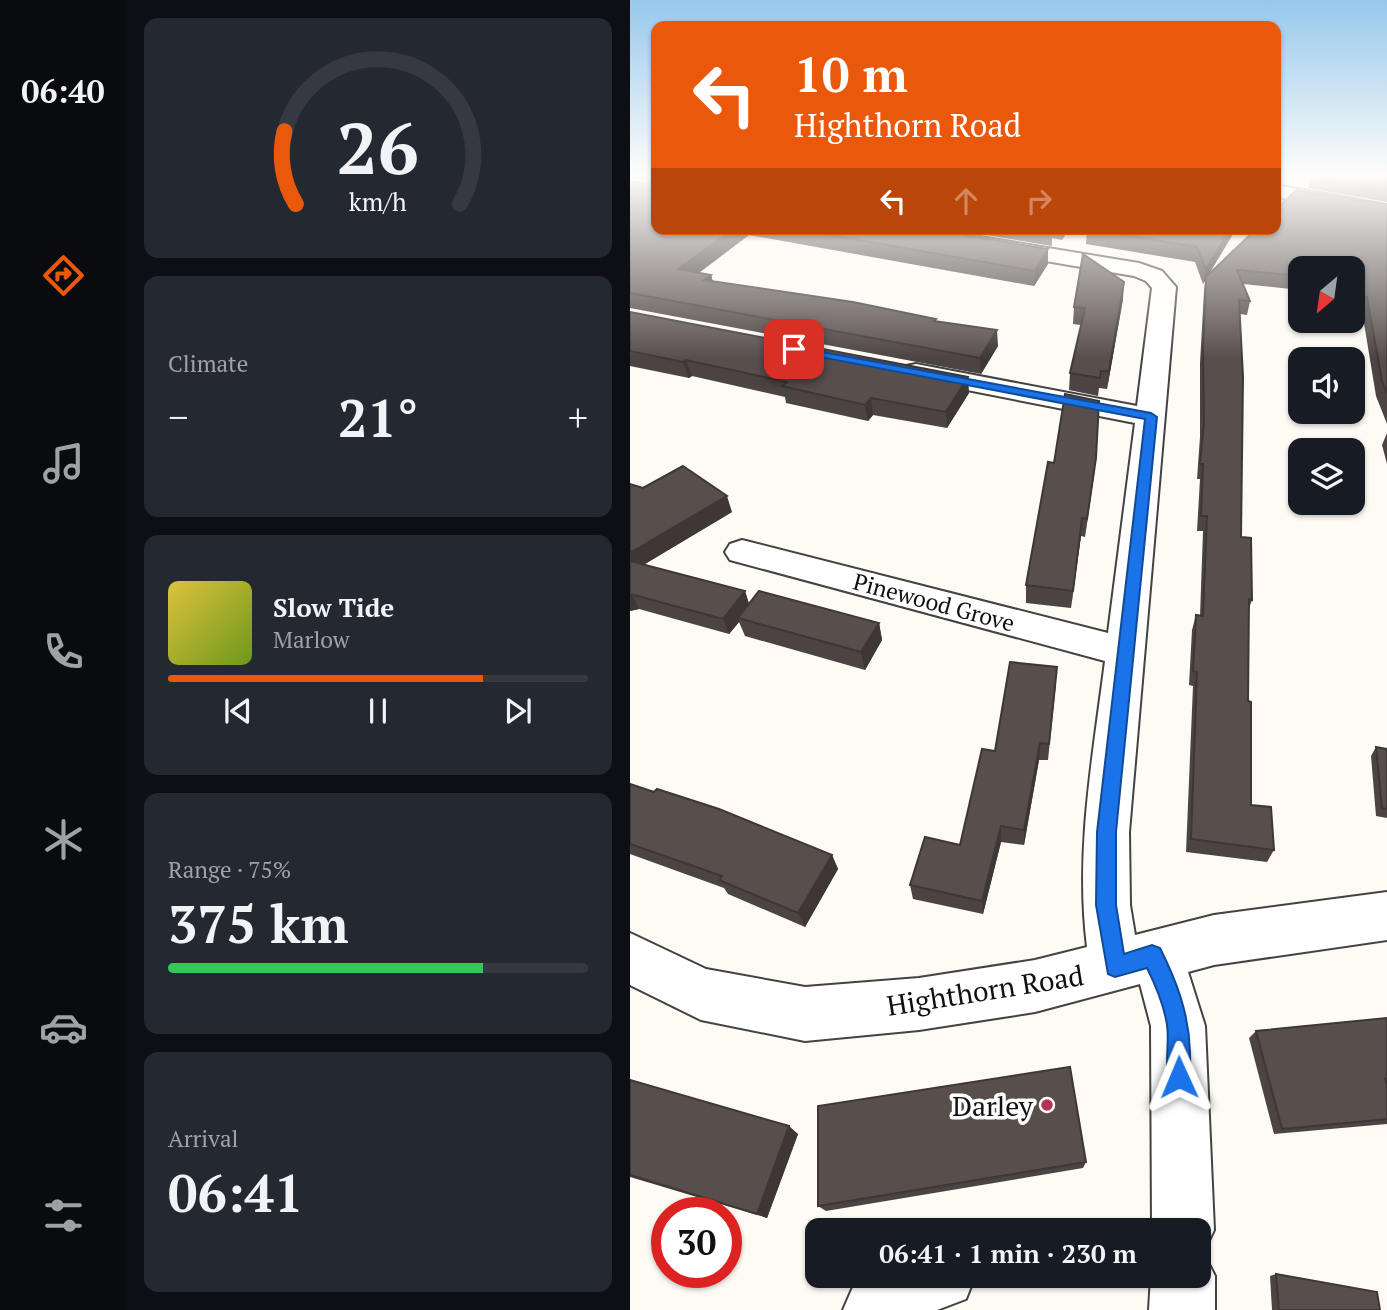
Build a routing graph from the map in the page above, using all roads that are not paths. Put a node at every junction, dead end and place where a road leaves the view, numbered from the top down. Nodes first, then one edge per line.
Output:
1 (941, 237) edge
2 (889, 367) edge
3 (1151, 417) junction
4 (742, 552) dead end
5 (1126, 652) junction
6 (1387, 916) edge
7 (630, 958) edge
8 (1134, 961) junction
9 (1183, 1218) edge
10 (907, 1288) edge
11 (1183, 1288) edge
12 (876, 1310) edge
13 (1182, 1310) edge

1 - 3 street
2 - 3 street
3 - 5 street
4 - 5 street, Pinewood Grove
5 - 8 street
6 - 8 street, Highthorn Road
7 - 8 street, Highthorn Road
8 - 9 street
10 - 12 street
11 - 13 street

